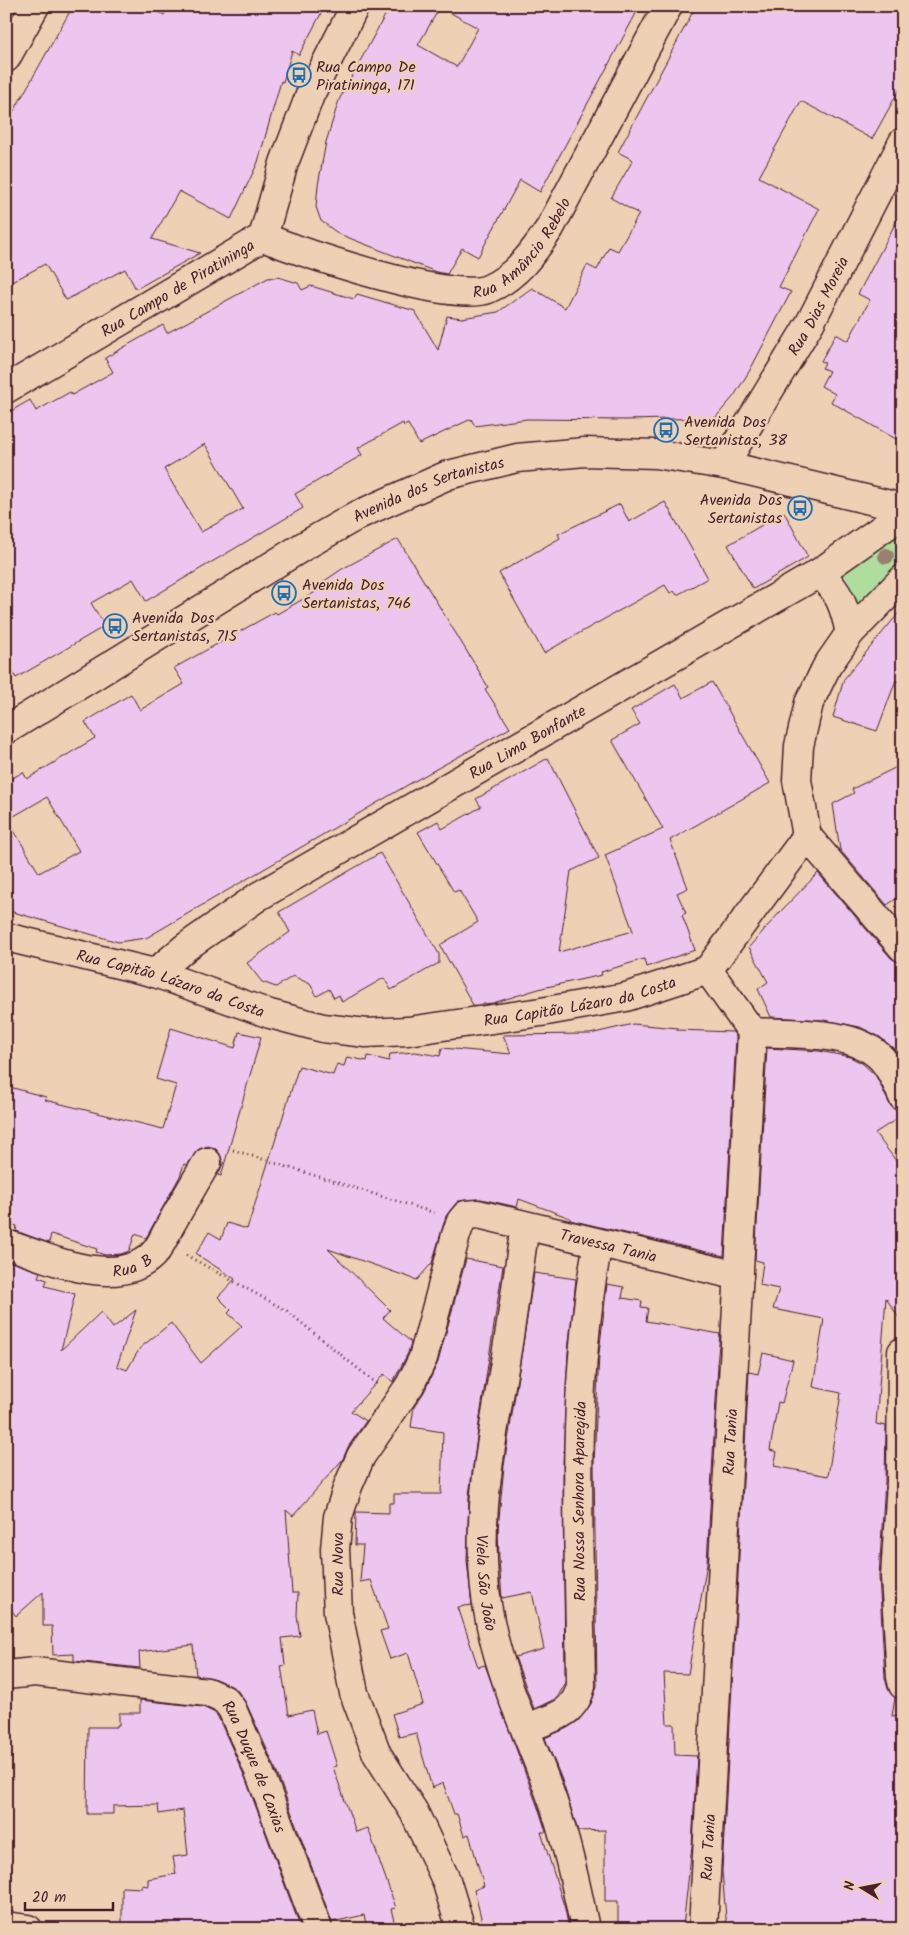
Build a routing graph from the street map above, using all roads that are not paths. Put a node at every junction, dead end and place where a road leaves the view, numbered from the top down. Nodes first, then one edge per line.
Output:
1 (35, 6) edge
2 (355, 6) edge
3 (668, 6) edge
4 (6, 58) edge
5 (903, 142) edge
6 (262, 237) junction
7 (6, 389) edge
8 (724, 465) junction
9 (903, 508) edge
10 (903, 514) edge
11 (819, 573) junction
12 (903, 579) edge
13 (850, 633) junction
14 (6, 730) edge
15 (807, 836) junction
16 (6, 937) edge
17 (903, 948) edge
18 (708, 970) junction
19 (155, 973) junction
20 (752, 1032) junction
21 (903, 1097) edge
22 (208, 1162) road end
23 (469, 1217) joint
24 (525, 1226) junction
25 (6, 1244) edge
26 (598, 1244) junction
27 (739, 1276) junction
28 (902, 1352) edge
29 (6, 1675) edge
30 (903, 1685) edge
31 (526, 1728) junction
32 (6, 1926) edge
33 (28, 1929) edge
34 (318, 1929) edge
35 (461, 1929) edge
36 (585, 1929) edge
37 (702, 1929) edge

1 - 4 street
2 - 6 street, Rua Campo de Piratininga
3 - 6 street, Rua Amâncio Rebelo
5 - 8 street, Rua Dias Moreia
6 - 7 street, Rua Campo de Piratininga
8 - 9 street, Avenida dos Sertanistas
8 - 14 street, Avenida dos Sertanistas
10 - 11 street, Rua Lima Bonfante
11 - 13 street
11 - 19 street, Rua Lima Bonfante
12 - 13 street
13 - 15 street
15 - 17 street
15 - 18 street
16 - 19 street, Rua Capitão Lázaro da Costa
18 - 19 street, Rua Capitão Lázaro da Costa
18 - 20 street
20 - 21 street
20 - 27 street, Rua Tania
22 - 25 street, Rua B
23 - 24 street, Travessa Tania
23 - 35 street, Rua Nova
24 - 26 street, Travessa Tania
24 - 31 street, Viela São João
26 - 27 street, Travessa Tania
26 - 31 street, Rua Nossa Senhora Aparegida
27 - 37 street, Rua Tania
28 - 30 street
29 - 34 street, Rua Duque de Caxias
31 - 36 street, Viela São João
32 - 33 street

